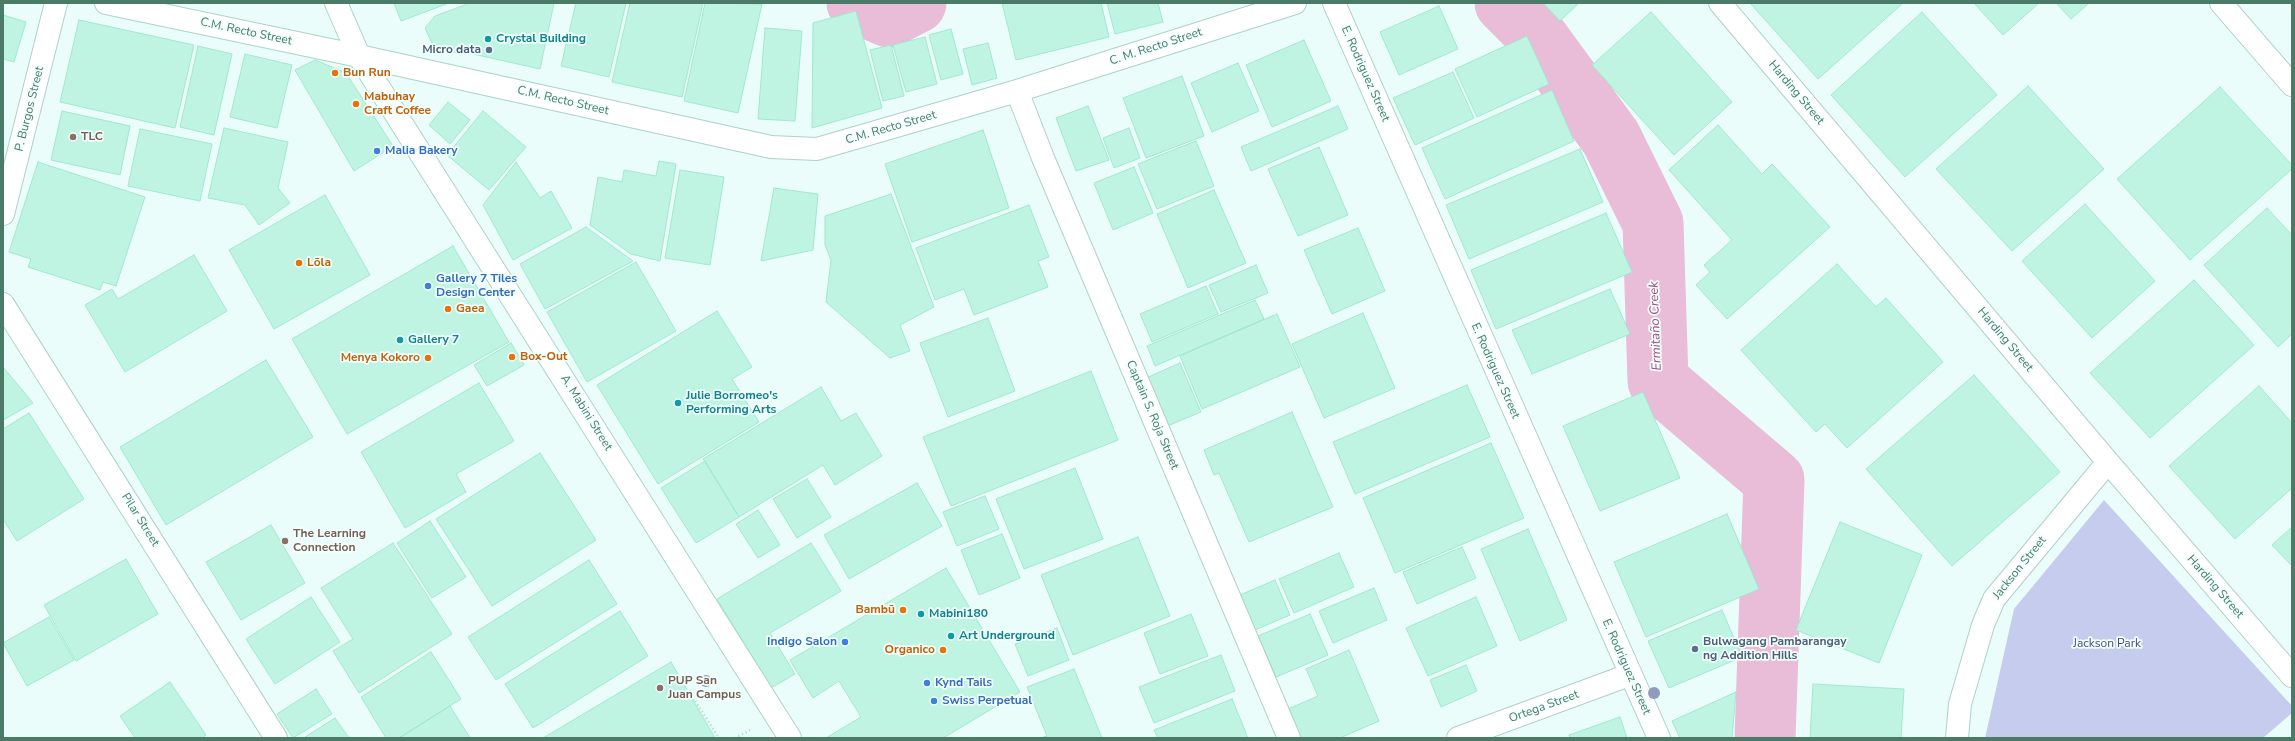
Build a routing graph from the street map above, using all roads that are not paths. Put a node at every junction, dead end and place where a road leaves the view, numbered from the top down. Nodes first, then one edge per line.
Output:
1 (56, 3) edge
2 (106, 3) edge
3 (336, 3) edge
4 (1295, 3) edge
5 (1334, 3) edge
6 (1720, 3) edge
7 (2221, 3) edge
8 (359, 56) junction
9 (2292, 85) edge
10 (1017, 91) junction
11 (3, 214) edge
12 (3, 304) edge
13 (2108, 462) junction
14 (1629, 675) junction
15 (2292, 676) edge
16 (276, 738) edge
17 (790, 738) edge
18 (1289, 738) edge
19 (1458, 738) edge
20 (1658, 738) edge
21 (1957, 738) edge

1 - 11 street, P. Burgos Street
2 - 8 street, C.M. Recto Street
3 - 8 street, A. Mabini Street
4 - 10 street, C. M. Recto Street
5 - 14 street, E. Rodriguez Street
6 - 13 street, Harding Street
7 - 9 street
8 - 10 street, C.M. Recto Street
8 - 17 street, A. Mabini Street
10 - 18 street, Captain S. Roja Street
12 - 16 street, Pilar Street
13 - 15 street, Harding Street
13 - 21 street, Jackson Street
14 - 19 street, Ortega Street
14 - 20 street, E. Rodriguez Street

